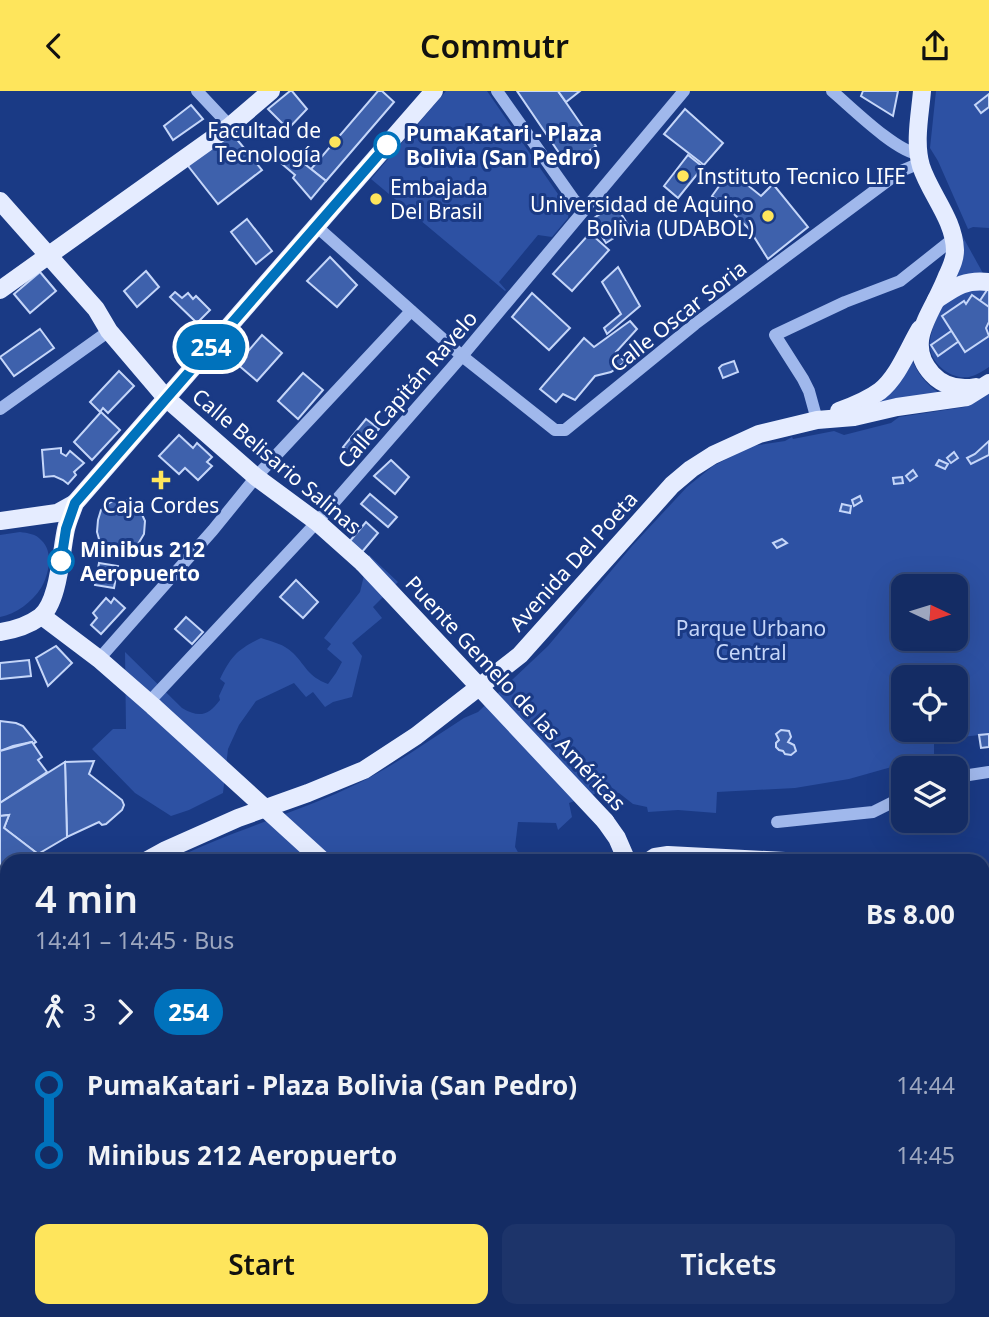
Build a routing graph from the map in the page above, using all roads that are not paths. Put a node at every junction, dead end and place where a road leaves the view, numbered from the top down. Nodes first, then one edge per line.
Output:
1 (197, 91) edge
2 (271, 91) edge
3 (434, 91) edge
4 (496, 91) edge
5 (684, 91) edge
6 (832, 91) edge
7 (922, 91) edge
8 (230, 126) junction
9 (919, 158) junction
10 (0, 201) edge
11 (584, 209) junction
12 (316, 226) junction
13 (953, 239) junction
14 (48, 256) junction
15 (989, 282) edge
16 (0, 290) edge
17 (936, 300) junction
18 (411, 311) junction
19 (91, 312) dead end
20 (925, 320) junction
21 (109, 331) junction
22 (462, 356) junction
23 (987, 384) edge
24 (166, 398) junction
25 (0, 409) edge
26 (817, 420) junction
27 (256, 477) junction
28 (75, 503) junction
29 (0, 521) edge
30 (317, 522) junction
31 (363, 563) joint
32 (42, 616) junction
33 (0, 632) edge
34 (99, 659) junction
35 (151, 704) junction
36 (989, 772) edge
37 (968, 775) edge
38 (891, 803) edge
39 (777, 822) dead end
40 (159, 854) edge
41 (315, 854) edge
42 (623, 854) edge

1 - 8 street
2 - 8 main road
3 - 12 main road
4 - 11 street
5 - 11 street, Calle Capitán Ravelo
6 - 9 street
7 - 9 main road
8 - 14 main road
9 - 13 main road
9 - 22 street, Calle Oscar Soria
10 - 14 main road, Calle Belisario Salinas
11 - 22 street, Calle Capitán Ravelo
12 - 18 street
12 - 24 main road
13 - 17 main road, Avenida Del Poeta
13 - 26 street
14 - 16 main road
14 - 21 main road, Calle Belisario Salinas
15 - 17 main road
17 - 20 main road, Avenida Del Poeta
18 - 22 street
18 - 27 street
19 - 21 main road
20 - 23 main road
20 - 26 main road, Avenida Del Poeta
21 - 24 main road, Calle Belisario Salinas
21 - 25 street
22 - 30 street, Calle Capitán Ravelo
23 - 26 main road, Avenida Del Poeta
24 - 27 main road, Calle Belisario Salinas
24 - 28 main road
26 - 40 main road, Avenida Del Poeta
27 - 30 main road, Calle Belisario Salinas
27 - 34 street
28 - 29 main road
28 - 32 main road
30 - 31 main road, Calle Belisario Salinas
30 - 35 street, Calle Capitán Ravelo
31 - 42 main road, Puente Gemelo de las Américas, bridge
32 - 33 main road
32 - 34 main road
34 - 35 main road
35 - 41 main road, bridge
36 - 37 street
38 - 39 street

